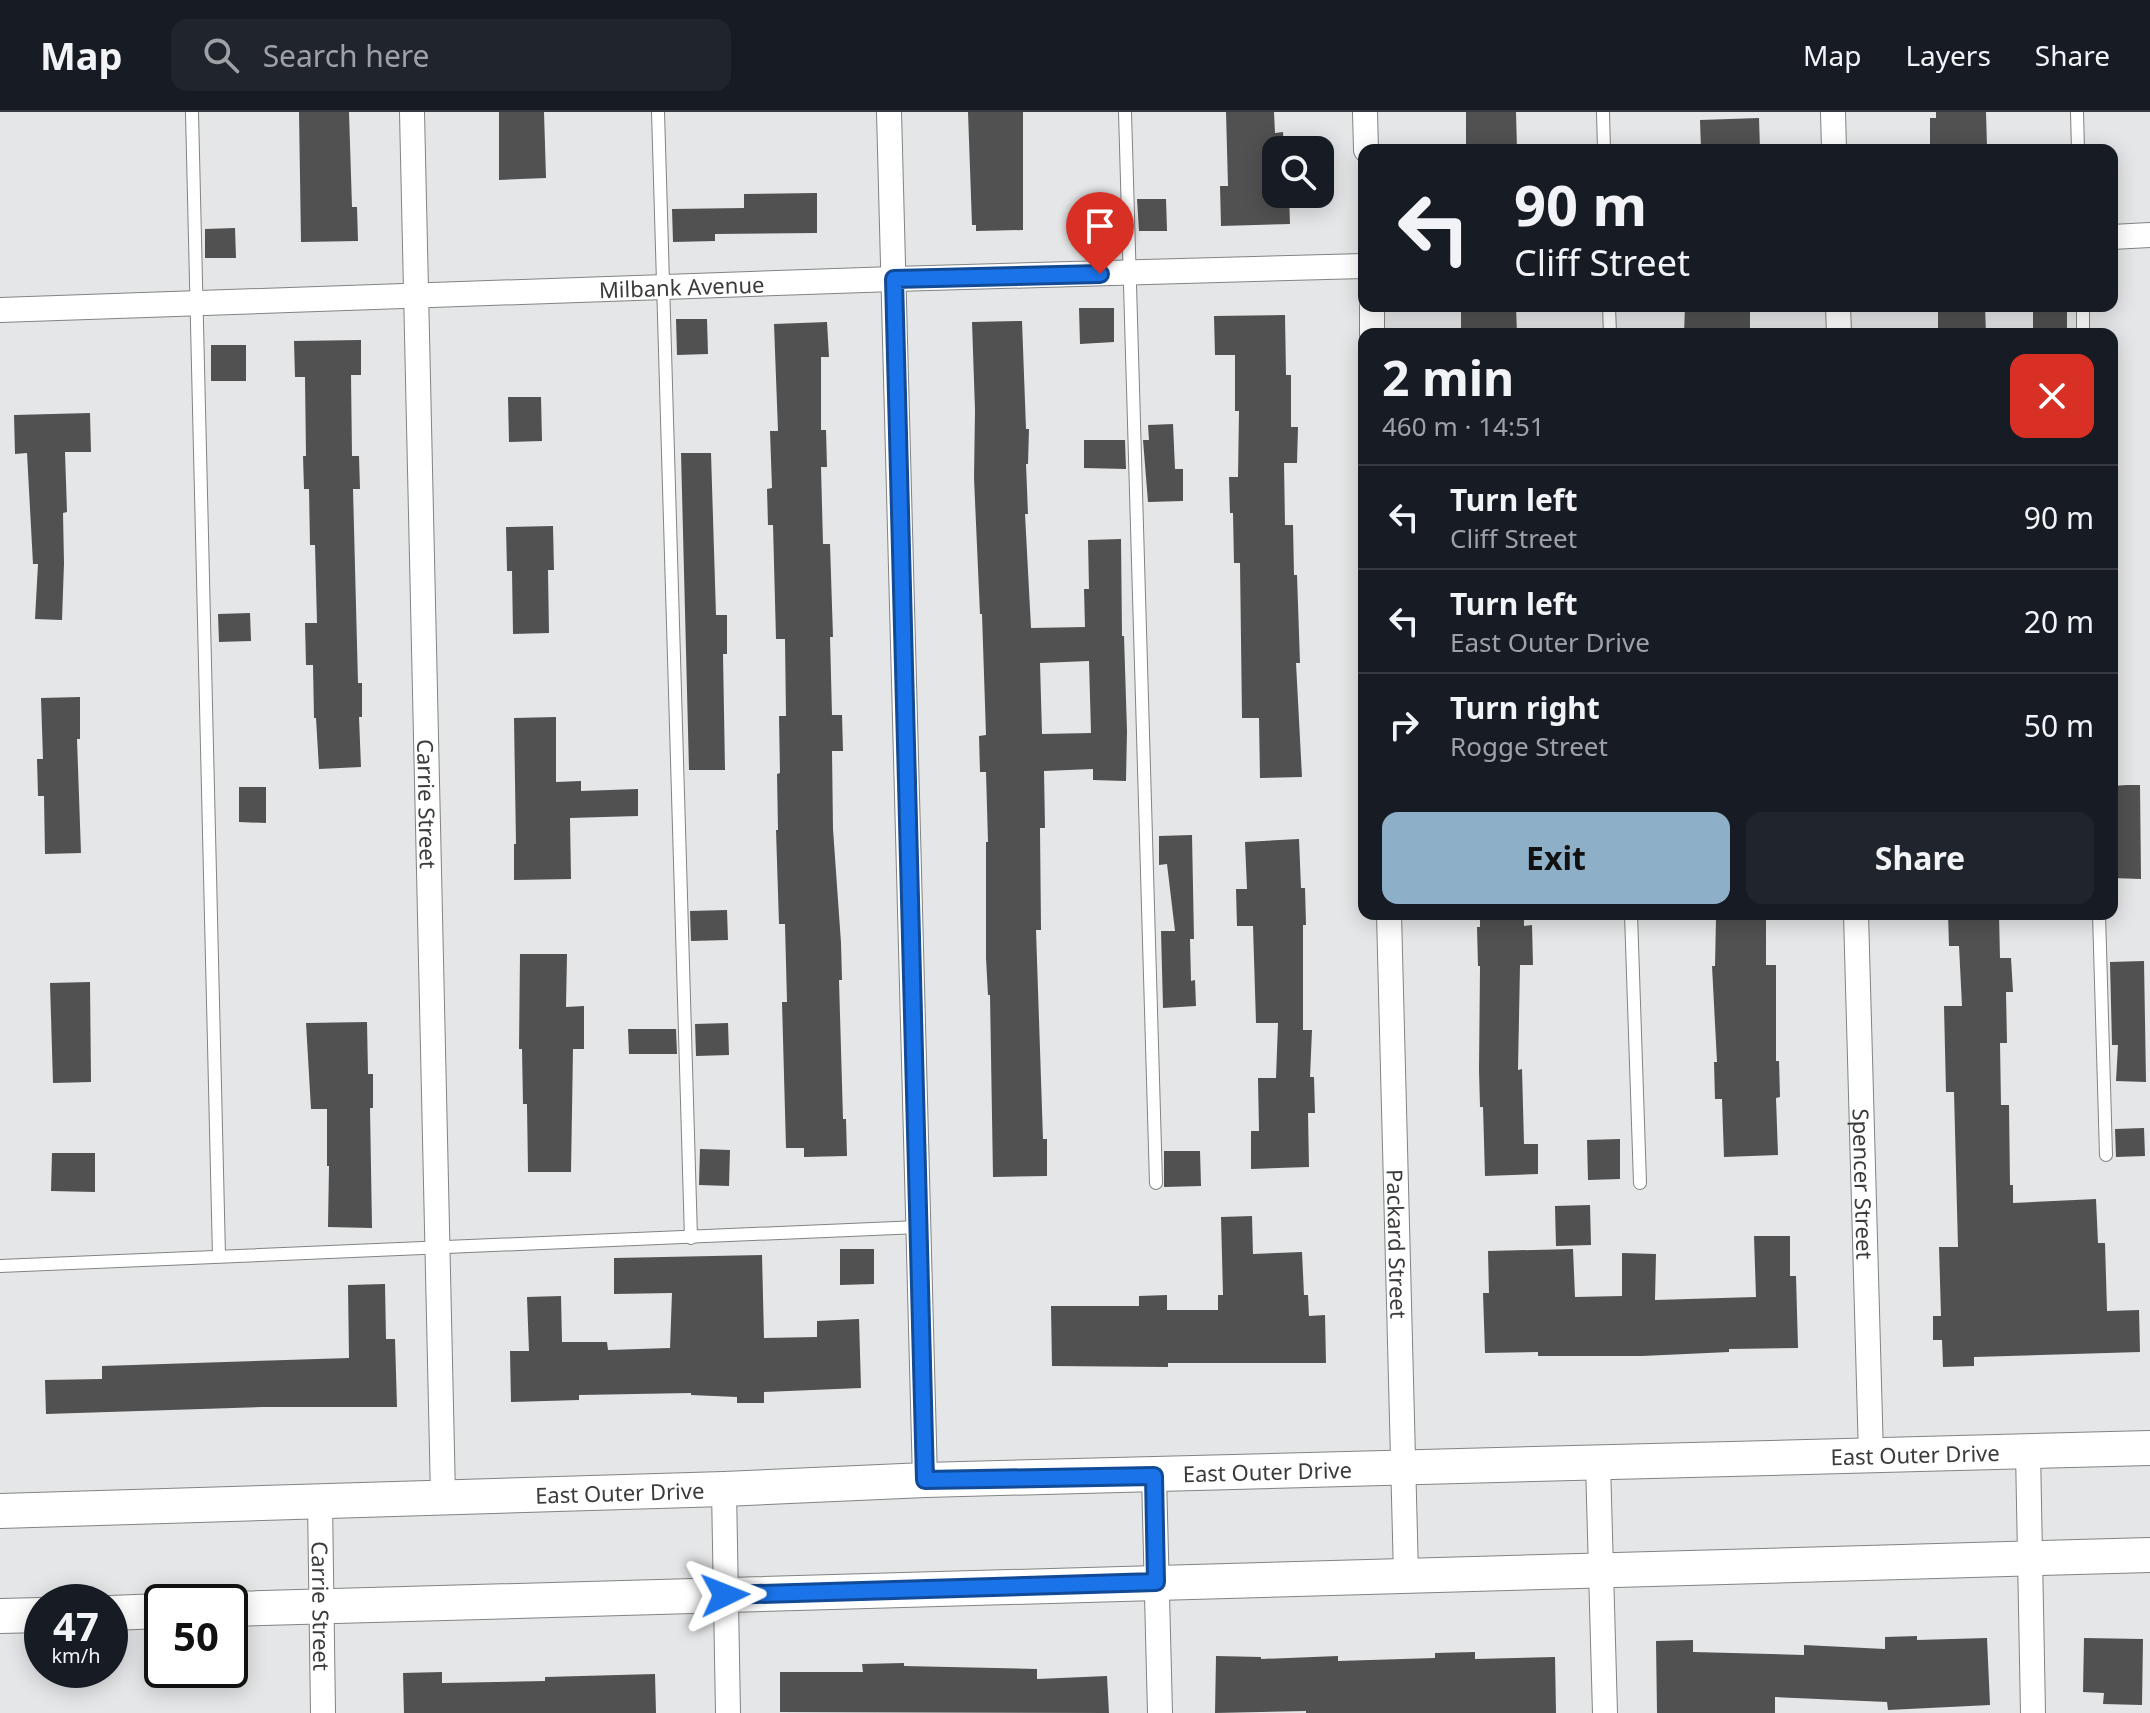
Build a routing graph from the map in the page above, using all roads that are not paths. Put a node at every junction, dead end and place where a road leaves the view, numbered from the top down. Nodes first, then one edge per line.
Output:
1 (192, 112) edge
2 (412, 112) edge
3 (658, 112) edge
4 (889, 112) edge
5 (1125, 112) edge
6 (1365, 112) edge
7 (1603, 112) edge
8 (1833, 112) edge
9 (2077, 112) edge
10 (1366, 144) edge
11 (1604, 144) edge
12 (1834, 144) edge
13 (2078, 144) edge
14 (2150, 235) edge
15 (2118, 237) edge
16 (1358, 266) edge
17 (1129, 273) junction
18 (894, 279) junction
19 (662, 287) junction
20 (416, 295) junction
21 (199, 302) junction
22 (0, 310) edge
23 (1389, 920) edge
24 (1631, 920) edge
25 (1856, 920) edge
26 (2099, 920) edge
27 (2106, 1155) dead end
28 (1156, 1183) dead end
29 (1640, 1183) dead end
30 (919, 1227) junction
31 (691, 1238) junction
32 (438, 1249) junction
33 (219, 1256) junction
34 (0, 1266) edge
35 (2150, 1448) edge
36 (2028, 1451) junction
37 (1871, 1456) junction
38 (1598, 1463) junction
39 (1404, 1468) junction
40 (1154, 1476) junction
41 (925, 1480) junction
42 (724, 1489) junction
43 (443, 1496) junction
44 (320, 1500) junction
45 (0, 1511) edge
46 (2150, 1555) edge
47 (2029, 1557) junction
48 (1601, 1569) junction
49 (1406, 1575) junction
50 (1156, 1582) junction
51 (725, 1595) junction
52 (320, 1606) junction
53 (248, 1608) edge
54 (24, 1615) edge
55 (0, 1616) edge
56 (323, 1713) edge
57 (728, 1713) edge
58 (1160, 1713) edge
59 (1605, 1713) edge
60 (2033, 1713) edge

1 - 21 lane
2 - 20 street, Carrie Street
3 - 19 lane
4 - 18 street
5 - 17 lane
6 - 10 street
7 - 11 lane
8 - 12 street
9 - 13 lane
14 - 15 street
16 - 17 street, Milbank Avenue
17 - 18 street, Milbank Avenue
17 - 28 lane
18 - 19 street, Milbank Avenue
18 - 30 street
19 - 20 street, Milbank Avenue
19 - 31 lane
20 - 21 street, Milbank Avenue
20 - 32 street, Carrie Street
21 - 22 street, Milbank Avenue
21 - 33 lane
23 - 39 street, Packard Street
24 - 29 lane
25 - 37 street, Spencer Street
26 - 27 lane
30 - 31 lane
30 - 41 street
31 - 32 lane
32 - 33 lane
32 - 43 street, Carrie Street
33 - 34 lane
35 - 36 main road, East Outer Drive
36 - 37 main road, East Outer Drive
36 - 47 street
37 - 38 main road, East Outer Drive
38 - 39 main road, East Outer Drive
38 - 48 street
39 - 40 main road, East Outer Drive
39 - 49 street, Packard Street
40 - 41 main road, East Outer Drive
40 - 50 street
41 - 42 main road, East Outer Drive
42 - 43 main road, East Outer Drive
42 - 51 street
43 - 44 main road, East Outer Drive
44 - 45 main road, East Outer Drive
44 - 52 street, Carrie Street
46 - 47 main road
47 - 48 main road
47 - 60 street
48 - 49 main road
48 - 59 street
49 - 50 main road
50 - 51 main road
50 - 58 street
51 - 52 main road
51 - 57 street
52 - 53 main road
52 - 56 street, Carrie Street
54 - 55 main road

